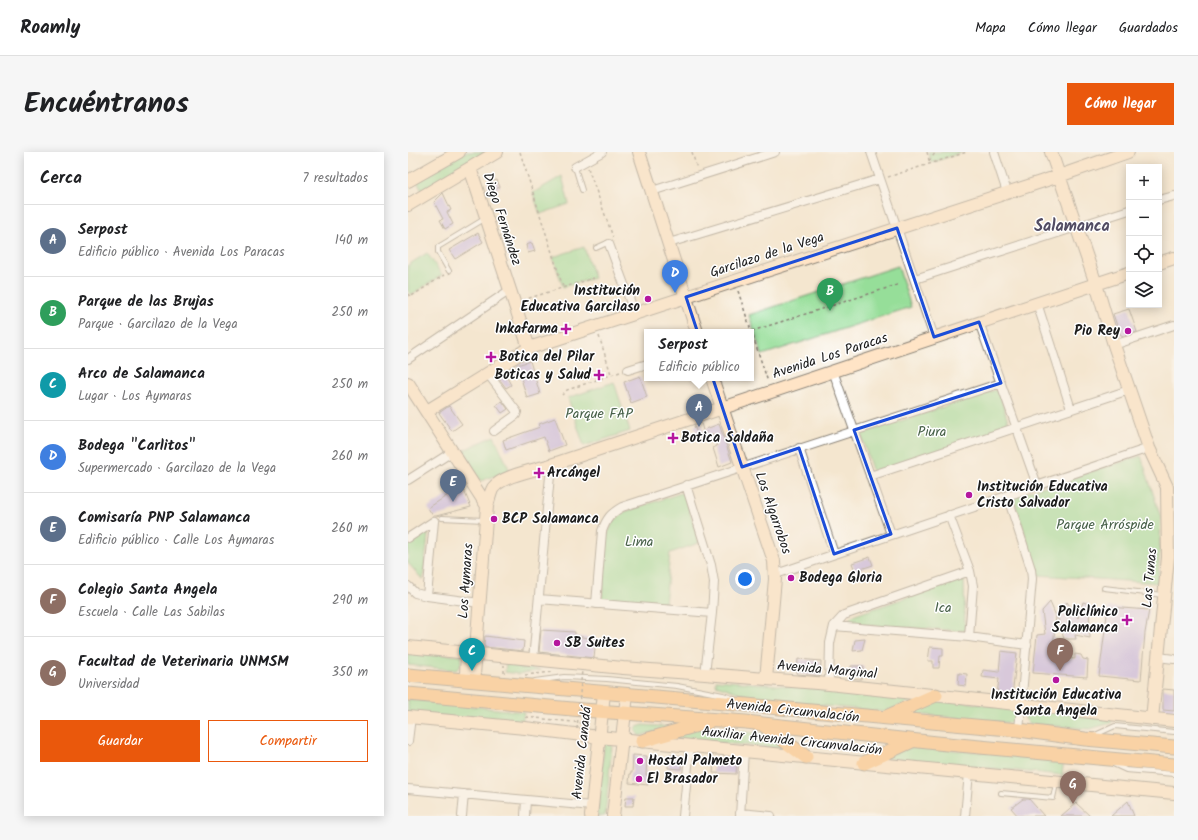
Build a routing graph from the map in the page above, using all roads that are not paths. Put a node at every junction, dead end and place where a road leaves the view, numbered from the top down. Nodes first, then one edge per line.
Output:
1 (459, 152) edge
2 (497, 152) edge
3 (602, 152) edge
4 (639, 152) edge
5 (775, 152) edge
6 (871, 152) edge
7 (994, 152) edge
8 (1051, 152) edge
9 (1128, 152) edge
10 (575, 167) joint
11 (470, 168) junction
12 (1059, 176) junction
13 (880, 179) junction
14 (408, 181) edge
15 (582, 190) dead end
16 (652, 191) junction
17 (1007, 192) junction
18 (1174, 196) edge
19 (1162, 199) edge
20 (409, 203) edge
21 (1126, 211) edge
22 (486, 218) junction
23 (1077, 227) junction
24 (897, 228) junction
25 (669, 243) junction
26 (609, 244) joint
27 (596, 248) dead end
28 (1174, 258) edge
29 (1162, 262) edge
30 (449, 272) road end
31 (1126, 274) edge
32 (915, 279) junction
33 (1096, 284) junction
34 (510, 290) junction
35 (686, 297) junction
36 (1037, 303) junction
37 (635, 314) junction
38 (979, 322) junction
39 (1173, 327) edge
40 (696, 329) edge
41 (934, 337) junction
42 (1114, 345) junction
43 (529, 348) junction
44 (408, 359) edge
45 (644, 365) edge
46 (628, 370) road end
47 (832, 371) junction
48 (488, 374) junction
49 (713, 381) edge
50 (408, 383) edge
51 (1000, 383) junction
52 (1130, 390) junction
53 (722, 408) junction
54 (1072, 409) junction
55 (427, 412) junction
56 (1016, 428) junction
57 (854, 430) junction
58 (494, 432) dead end
59 (799, 448) junction
60 (1149, 448) junction
61 (452, 452) junction
62 (551, 465) junction
63 (742, 467) junction
64 (870, 476) junction
65 (408, 480) edge
66 (686, 485) junction
67 (1037, 485) junction
68 (1170, 488) edge
69 (1007, 495) junction
70 (487, 506) junction
71 (950, 515) junction
72 (442, 518) dead end
73 (486, 520) junction
74 (891, 534) junction
75 (408, 538) edge
76 (834, 554) junction
77 (970, 571) junction
78 (776, 574) junction
79 (408, 586) edge
80 (1104, 588) dead end
81 (1164, 595) junction
82 (427, 596) junction
83 (539, 599) junction
84 (480, 603) junction
85 (596, 604) junction
86 (712, 613) junction
87 (834, 626) junction
88 (969, 637) junction
89 (1027, 645) junction
90 (408, 647) edge
91 (471, 654) junction
92 (1158, 657) junction
93 (1174, 659) edge
94 (533, 660) junction
95 (705, 674) junction
96 (408, 675) edge
97 (766, 679) junction
98 (462, 680) junction
99 (478, 682) junction
100 (509, 684) junction
101 (829, 684) junction
102 (604, 693) junction
103 (408, 694) edge
104 (627, 695) junction
105 (936, 695) junction
106 (747, 705) junction
107 (1021, 705) junction
108 (602, 712) junction
109 (625, 713) junction
110 (409, 717) edge
111 (885, 718) junction
112 (718, 719) junction
113 (1152, 719) junction
114 (1174, 721) edge
115 (760, 723) junction
116 (1019, 730) junction
117 (1174, 732) edge
118 (599, 737) junction
119 (622, 739) junction
120 (1085, 739) junction
121 (913, 740) junction
122 (408, 741) edge
123 (642, 741) junction
124 (690, 746) junction
125 (1174, 747) edge
126 (744, 751) junction
127 (1092, 756) junction
128 (806, 757) junction
129 (864, 763) junction
130 (1174, 765) edge
131 (969, 773) junction
132 (1174, 774) edge
133 (1056, 781) junction
134 (408, 789) edge
135 (1001, 793) dead end
136 (1174, 793) edge
137 (464, 794) junction
138 (526, 800) junction
139 (591, 811) edge
140 (740, 815) edge
141 (462, 816) edge
142 (525, 816) edge
143 (613, 816) edge
144 (683, 816) edge
145 (771, 816) edge
146 (965, 816) edge

1 - 14 street
2 - 11 street
3 - 10 street
4 - 16 street
5 - 16 street
6 - 13 street
7 - 17 street
8 - 12 street, Las Tunas
9 - 12 street, Garcilazo de la Vega
10 - 15 lane
11 - 20 street
11 - 22 street, Diego Fernández
12 - 17 street, Garcilazo de la Vega
12 - 23 street, Las Tunas
13 - 24 street
13 - 25 street
16 - 25 street
17 - 24 street, Garcilazo de la Vega
18 - 19 street
21 - 23 street
22 - 30 lane
22 - 34 street, Diego Fernández
23 - 32 street
23 - 33 street, Las Tunas
24 - 32 street
24 - 35 street, Garcilazo de la Vega
25 - 35 street
26 - 27 lane
26 - 37 street
28 - 29 street
31 - 33 street, Avenida Los Paracas
32 - 41 street
33 - 36 street, Avenida Los Paracas
33 - 42 street, Las Tunas
34 - 43 street, Diego Fernández
34 - 44 street
35 - 37 street, Garcilazo de la Vega
35 - 40 street
36 - 38 street, Avenida Los Paracas
36 - 54 street
37 - 43 street, Garcilazo de la Vega
38 - 41 street, Avenida Los Paracas
38 - 51 street
39 - 42 street
41 - 47 street, Avenida Los Paracas
42 - 52 street, Las Tunas
43 - 48 street, Garcilazo de la Vega
45 - 46 street
47 - 53 street, Avenida Los Paracas
47 - 57 street
48 - 55 street, Garcilazo de la Vega
48 - 58 street
49 - 53 street, Los Algarrobos
50 - 55 street
51 - 56 street
51 - 57 street
52 - 54 street
52 - 60 street, Las Tunas
53 - 62 street, Avenida Los Paracas
53 - 63 street, Los Algarrobos
54 - 56 street
55 - 61 street
56 - 64 street
56 - 67 street
57 - 59 street
57 - 64 street
59 - 63 street
59 - 76 street
60 - 67 street
60 - 68 street, Las Tunas
61 - 65 street
61 - 70 street
62 - 70 street, Avenida Los Paracas
62 - 83 street
63 - 66 street
63 - 78 street, Los Algarrobos
64 - 74 street
66 - 85 street
66 - 86 street
67 - 69 street
68 - 81 street, Las Tunas
69 - 71 street
69 - 89 street
70 - 73 street, Los Aymaras
71 - 74 street
71 - 77 street
72 - 73 lane
73 - 84 street, Los Aymaras
74 - 76 street
75 - 82 street
76 - 78 street
77 - 87 street
77 - 88 street
78 - 97 street, Los Algarrobos
79 - 82 street
80 - 81 lane
81 - 92 street, Las Tunas
82 - 84 street
83 - 85 street
83 - 94 street
84 - 91 street, Los Aymaras
85 - 86 street
86 - 95 street
87 - 88 street
87 - 101 street
88 - 89 street
89 - 107 street
90 - 91 street, Avenida Marginal
91 - 94 street, Avenida Marginal
91 - 98 street, Los Aymaras
91 - 99 street, Los Aymaras
92 - 93 street
92 - 113 street, Las Tunas
94 - 95 street, Avenida Marginal
95 - 97 street, Avenida Marginal
96 - 98 main road, Avenida Circunvalación
97 - 101 street, Avenida Marginal
98 - 99 main road, Avenida Circunvalación
99 - 100 main road, Avenida Circunvalación
100 - 102 main road, Avenida Circunvalación
100 - 106 lane
101 - 105 street, Avenida Marginal
102 - 104 main road, Avenida Circunvalación
102 - 108 street, Avenida Canadá
103 - 108 main road, Avenida Circunvalación
104 - 106 main road, Avenida Circunvalación
104 - 109 street
105 - 107 street, Avenida Marginal
105 - 111 main road
106 - 111 main road, Avenida Circunvalación
107 - 113 street, Avenida Marginal
107 - 116 street
108 - 109 main road, Avenida Circunvalación
108 - 118 street, Avenida Canadá
109 - 112 main road, Avenida Circunvalación
109 - 119 street
110 - 118 street, Auxiliar Avenida Circunvalación
110 - 122 street
111 - 116 main road, Avenida Circunvalación
112 - 115 main road, Avenida Circunvalación
112 - 123 main road
113 - 114 street, Avenida Marginal
115 - 121 main road, Avenida Circunvalación
115 - 128 main road
116 - 120 main road, Avenida Circunvalación
117 - 120 lane
118 - 119 street, Auxiliar Avenida Circunvalación
118 - 139 street, Avenida Canadá
119 - 123 street, Auxiliar Avenida Circunvalación
119 - 143 street
120 - 125 main road, Avenida Circunvalación
121 - 127 main road, Avenida Circunvalación
121 - 129 main road
123 - 124 street, Auxiliar Avenida Circunvalación
124 - 126 street, Auxiliar Avenida Circunvalación
124 - 144 street
126 - 128 street, Auxiliar Avenida Circunvalación
126 - 140 street
127 - 130 main road, Avenida Circunvalación
127 - 132 lane
128 - 129 street, Auxiliar Avenida Circunvalación
129 - 131 street, Auxiliar Avenida Circunvalación
131 - 133 street, Auxiliar Avenida Circunvalación
131 - 146 street
133 - 135 lane
133 - 136 street, Auxiliar Avenida Circunvalación
134 - 137 street
137 - 138 street
137 - 141 street
138 - 139 street
138 - 142 street
140 - 145 street

